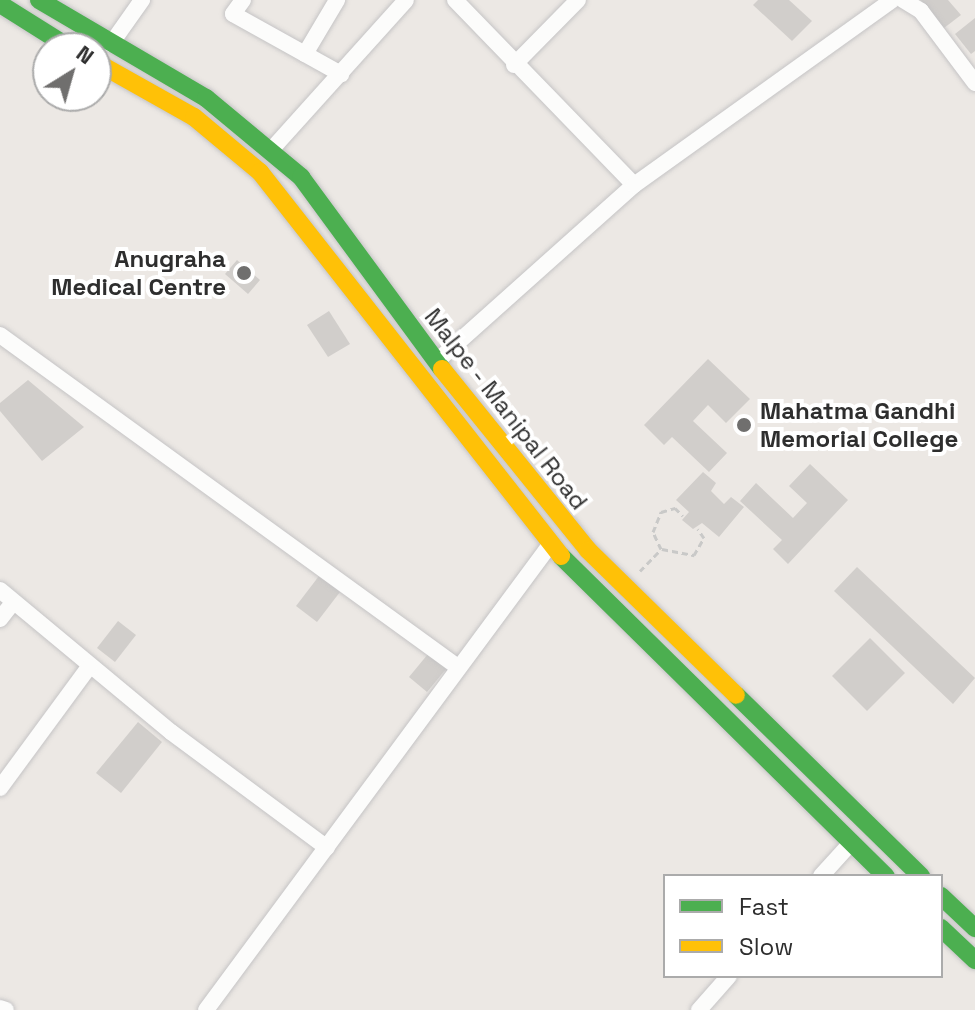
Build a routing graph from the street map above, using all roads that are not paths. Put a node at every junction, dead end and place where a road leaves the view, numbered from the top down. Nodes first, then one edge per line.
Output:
1 (39, 0) edge
2 (142, 0) edge
3 (243, 0) edge
4 (337, 0) edge
5 (406, 0) edge
6 (455, 0) edge
7 (578, 0) edge
8 (892, 0) edge
9 (903, 0) edge
10 (0, 4) edge
11 (61, 13) junction
12 (42, 32) edge
13 (48, 32) edge
14 (92, 32) edge
15 (112, 43) edge
16 (112, 45) edge
17 (305, 54) junction
18 (514, 65) junction
19 (112, 71) edge
20 (341, 74) junction
21 (975, 83) edge
22 (272, 149) junction
23 (634, 185) junction
24 (0, 335) edge
25 (436, 362) junction
26 (550, 545) junction
27 (0, 590) edge
28 (11, 605) junction
29 (0, 619) edge
30 (455, 665) junction
31 (89, 667) junction
32 (812, 771) junction
33 (0, 788) edge
34 (794, 789) junction
35 (851, 843) junction
36 (327, 848) junction
37 (823, 874) edge
38 (884, 874) edge
39 (919, 874) edge
40 (943, 898) edge
41 (975, 928) edge
42 (943, 930) edge
43 (975, 960) edge
44 (727, 978) edge
45 (0, 1008) edge
46 (6, 1010) edge
47 (206, 1010) edge
48 (699, 1010) edge

1 - 11 highway, Malpe - Manipal Road
2 - 15 street
3 - 17 street
4 - 17 street
5 - 20 street
6 - 18 street
7 - 18 street
8 - 23 street
9 - 21 street
10 - 12 highway
11 - 13 highway
11 - 14 highway, Malpe - Manipal Road
16 - 22 highway, Malpe - Manipal Road
17 - 20 street
18 - 23 street
19 - 26 highway, Malpe - Manipal Road
20 - 22 street
22 - 25 highway, Malpe - Manipal Road
23 - 25 street
24 - 30 street
25 - 32 highway, Malpe - Manipal Road
26 - 30 street
26 - 34 highway, Malpe - Manipal Road
27 - 28 street
28 - 29 street
28 - 31 street
30 - 36 street
31 - 33 street
31 - 36 street
32 - 34 street
32 - 39 highway, Malpe - Manipal Road
34 - 35 highway, Malpe - Manipal Road
35 - 37 street
35 - 38 highway, Malpe - Manipal Road
36 - 47 street
40 - 41 highway
42 - 43 highway
44 - 48 street
45 - 46 street

